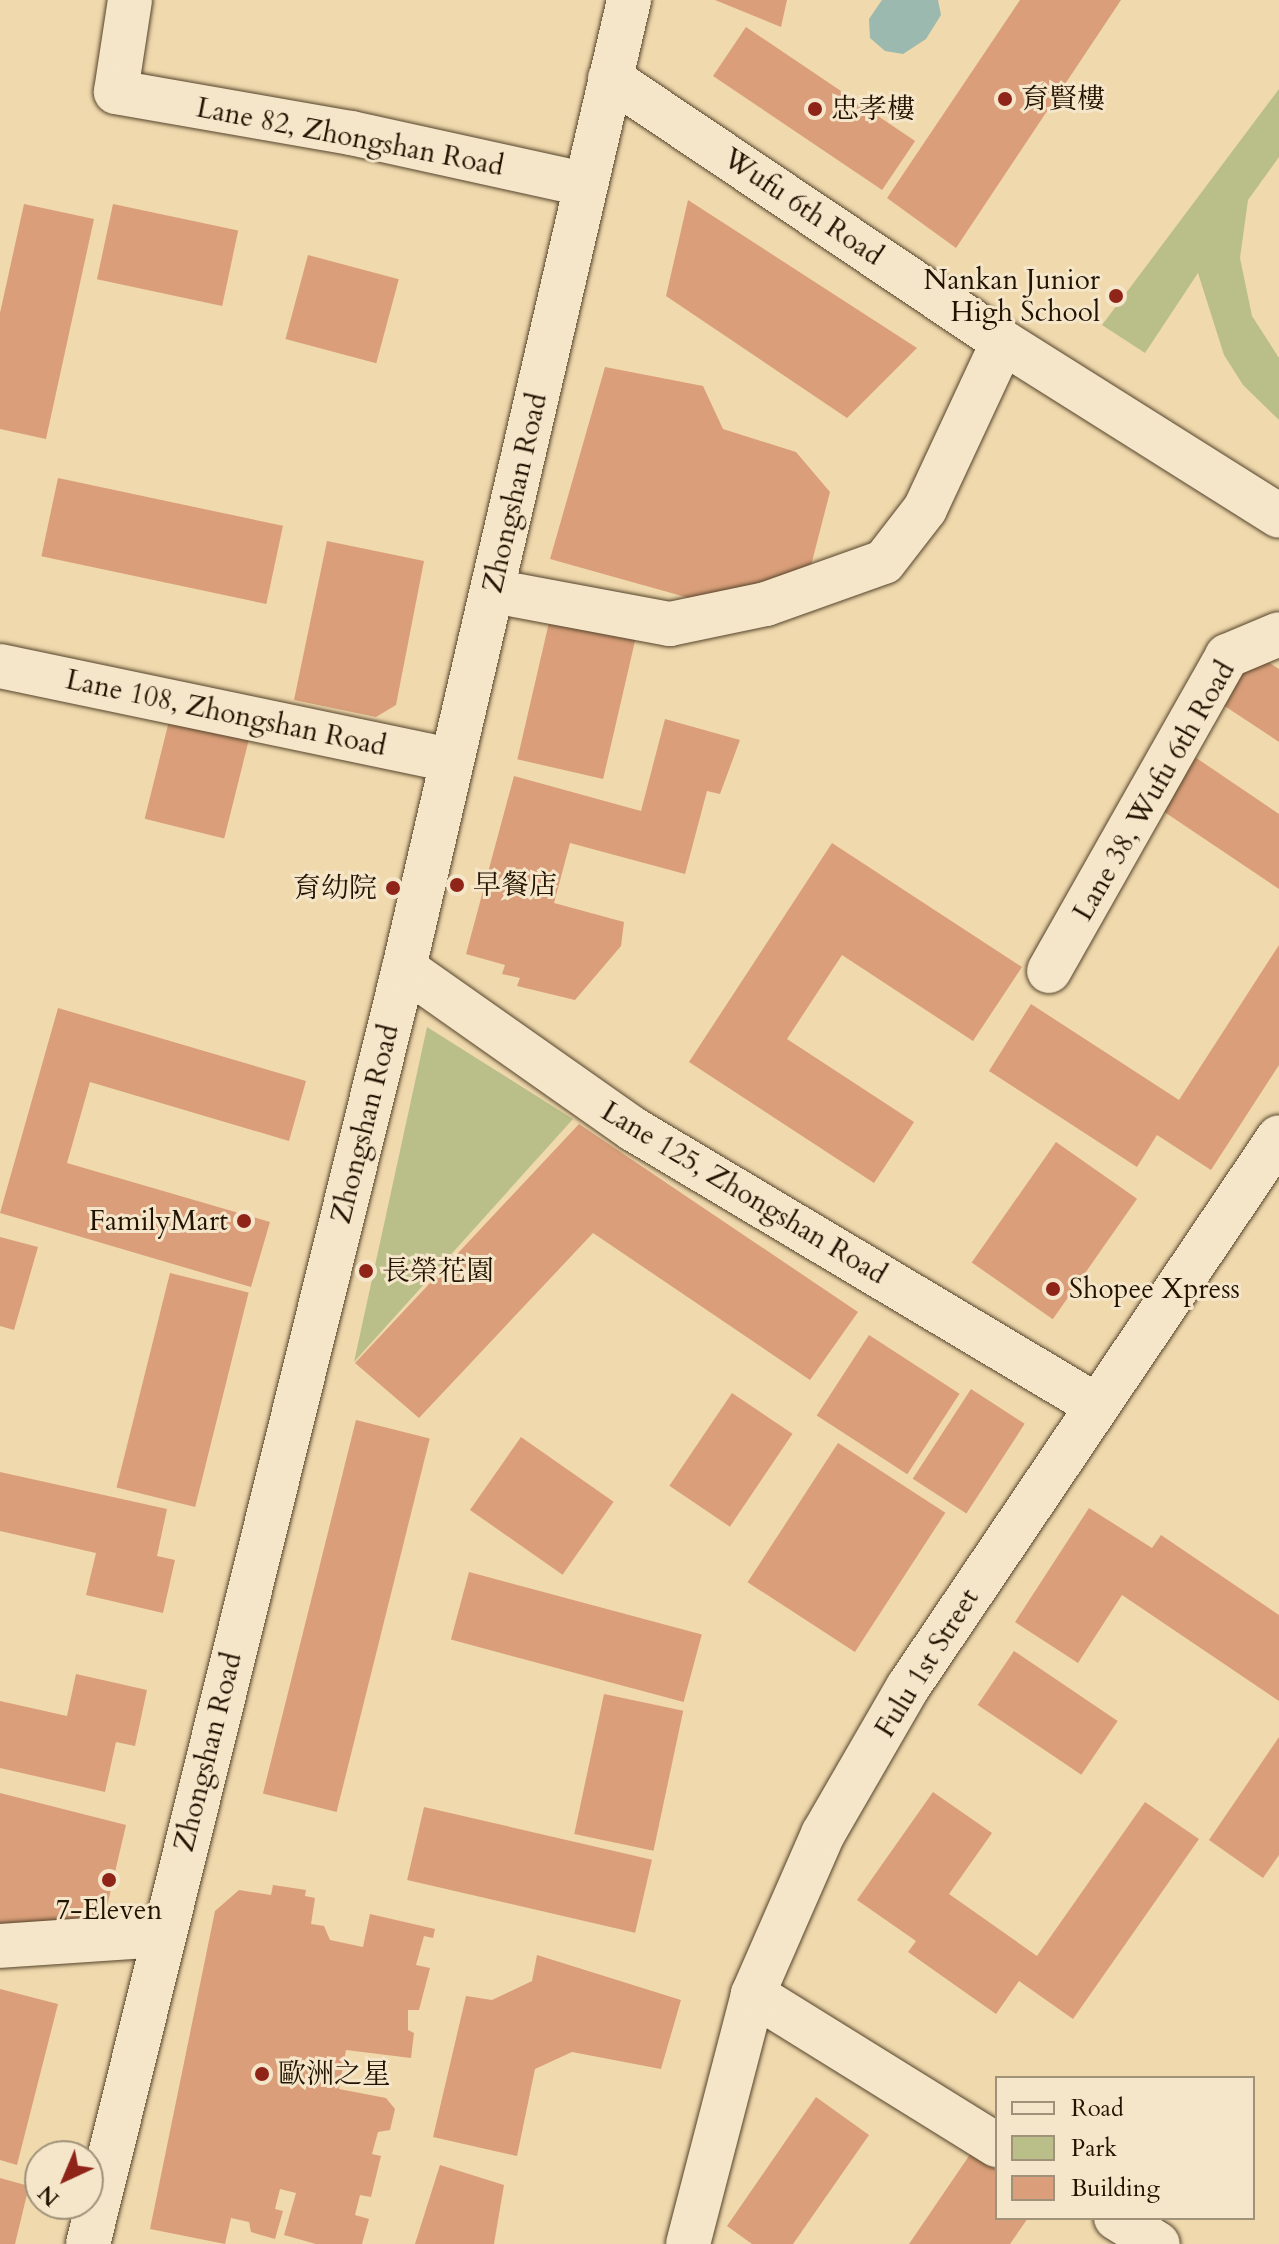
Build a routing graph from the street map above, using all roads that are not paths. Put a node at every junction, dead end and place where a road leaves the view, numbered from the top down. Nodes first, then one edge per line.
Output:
1 (130, 0) edge
2 (629, 0) edge
3 (610, 78) junction
4 (583, 184) junction
5 (1003, 342) junction
6 (1279, 516) edge
7 (493, 591) junction
8 (1279, 634) edge
9 (0, 666) edge
10 (451, 760) junction
11 (404, 968) junction
12 (1049, 971) dead end
13 (1279, 1137) edge
14 (1094, 1404) junction
15 (162, 1935) junction
16 (0, 1946) edge
17 (753, 1994) junction
18 (995, 2144) edge
19 (1119, 2220) edge
20 (88, 2244) edge
21 (688, 2244) edge
22 (1158, 2244) edge

1 - 4 street, Lane 82, Zhongshan Road
2 - 3 street, Zhongshan Road
3 - 4 street, Zhongshan Road
3 - 5 street, Wufu 6th Road
4 - 7 street, Zhongshan Road
5 - 6 street, Wufu 6th Road
5 - 7 street
7 - 10 street, Zhongshan Road
8 - 12 street, Lane 38, Wufu 6th Road
9 - 10 street, Lane 108, Zhongshan Road
10 - 11 street, Zhongshan Road
11 - 14 street, Lane 125, Zhongshan Road
11 - 15 street, Zhongshan Road
13 - 14 street, Fulu 1st Street
14 - 17 street, Fulu 1st Street
15 - 16 street
15 - 20 street, Zhongshan Road
17 - 18 street
17 - 21 street, Fulu 1st Street
19 - 22 street

